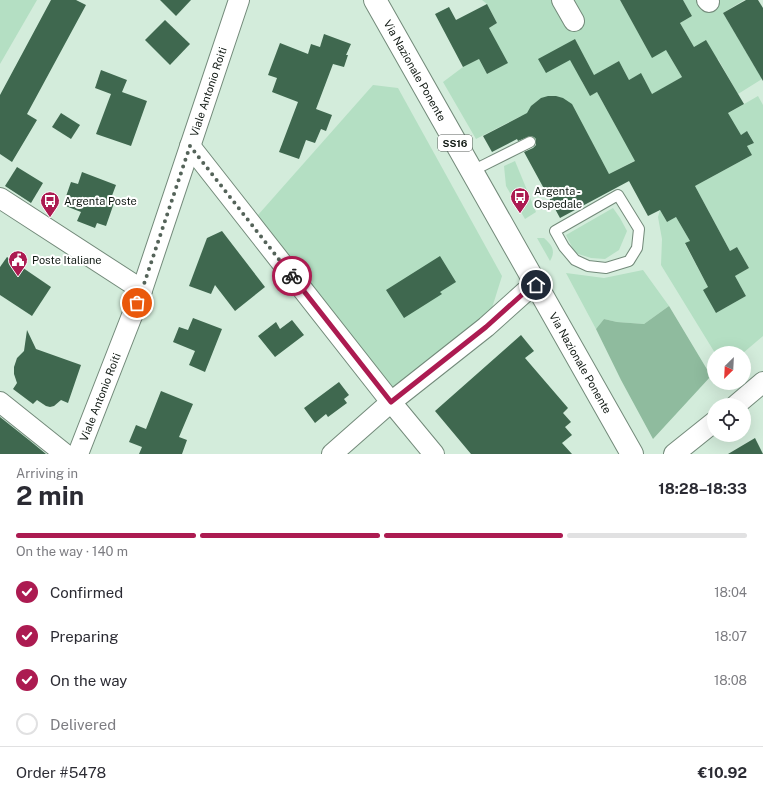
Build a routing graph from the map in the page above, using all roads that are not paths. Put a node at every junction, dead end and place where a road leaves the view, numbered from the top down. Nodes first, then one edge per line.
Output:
1 (239, 0) edge
2 (375, 0) edge
3 (562, 0) edge
4 (574, 21) dead end
5 (530, 142) dead end
6 (190, 146) junction
7 (472, 171) junction
8 (0, 198) edge
9 (637, 248) joint
10 (536, 285) junction
11 (142, 290) junction
12 (763, 382) edge
13 (744, 398) edge
14 (0, 402) edge
15 (391, 402) junction
16 (707, 428) edge
17 (65, 454) edge
18 (78, 454) edge
19 (332, 454) edge
20 (434, 454) edge
21 (632, 454) edge
22 (674, 454) edge

1 - 6 street, Viale Antonio Roiti
2 - 7 main road, Via Nazionale Ponente / SS16
3 - 4 street
5 - 7 lane
6 - 11 street, Viale Antonio Roiti
6 - 15 street
7 - 10 main road, Via Nazionale Ponente / SS16
8 - 11 street
9 - 9 lane
10 - 15 street
10 - 21 main road, Via Nazionale Ponente / SS16
11 - 18 street, Viale Antonio Roiti
12 - 13 street
14 - 17 street
15 - 19 street
15 - 20 street
16 - 22 street

